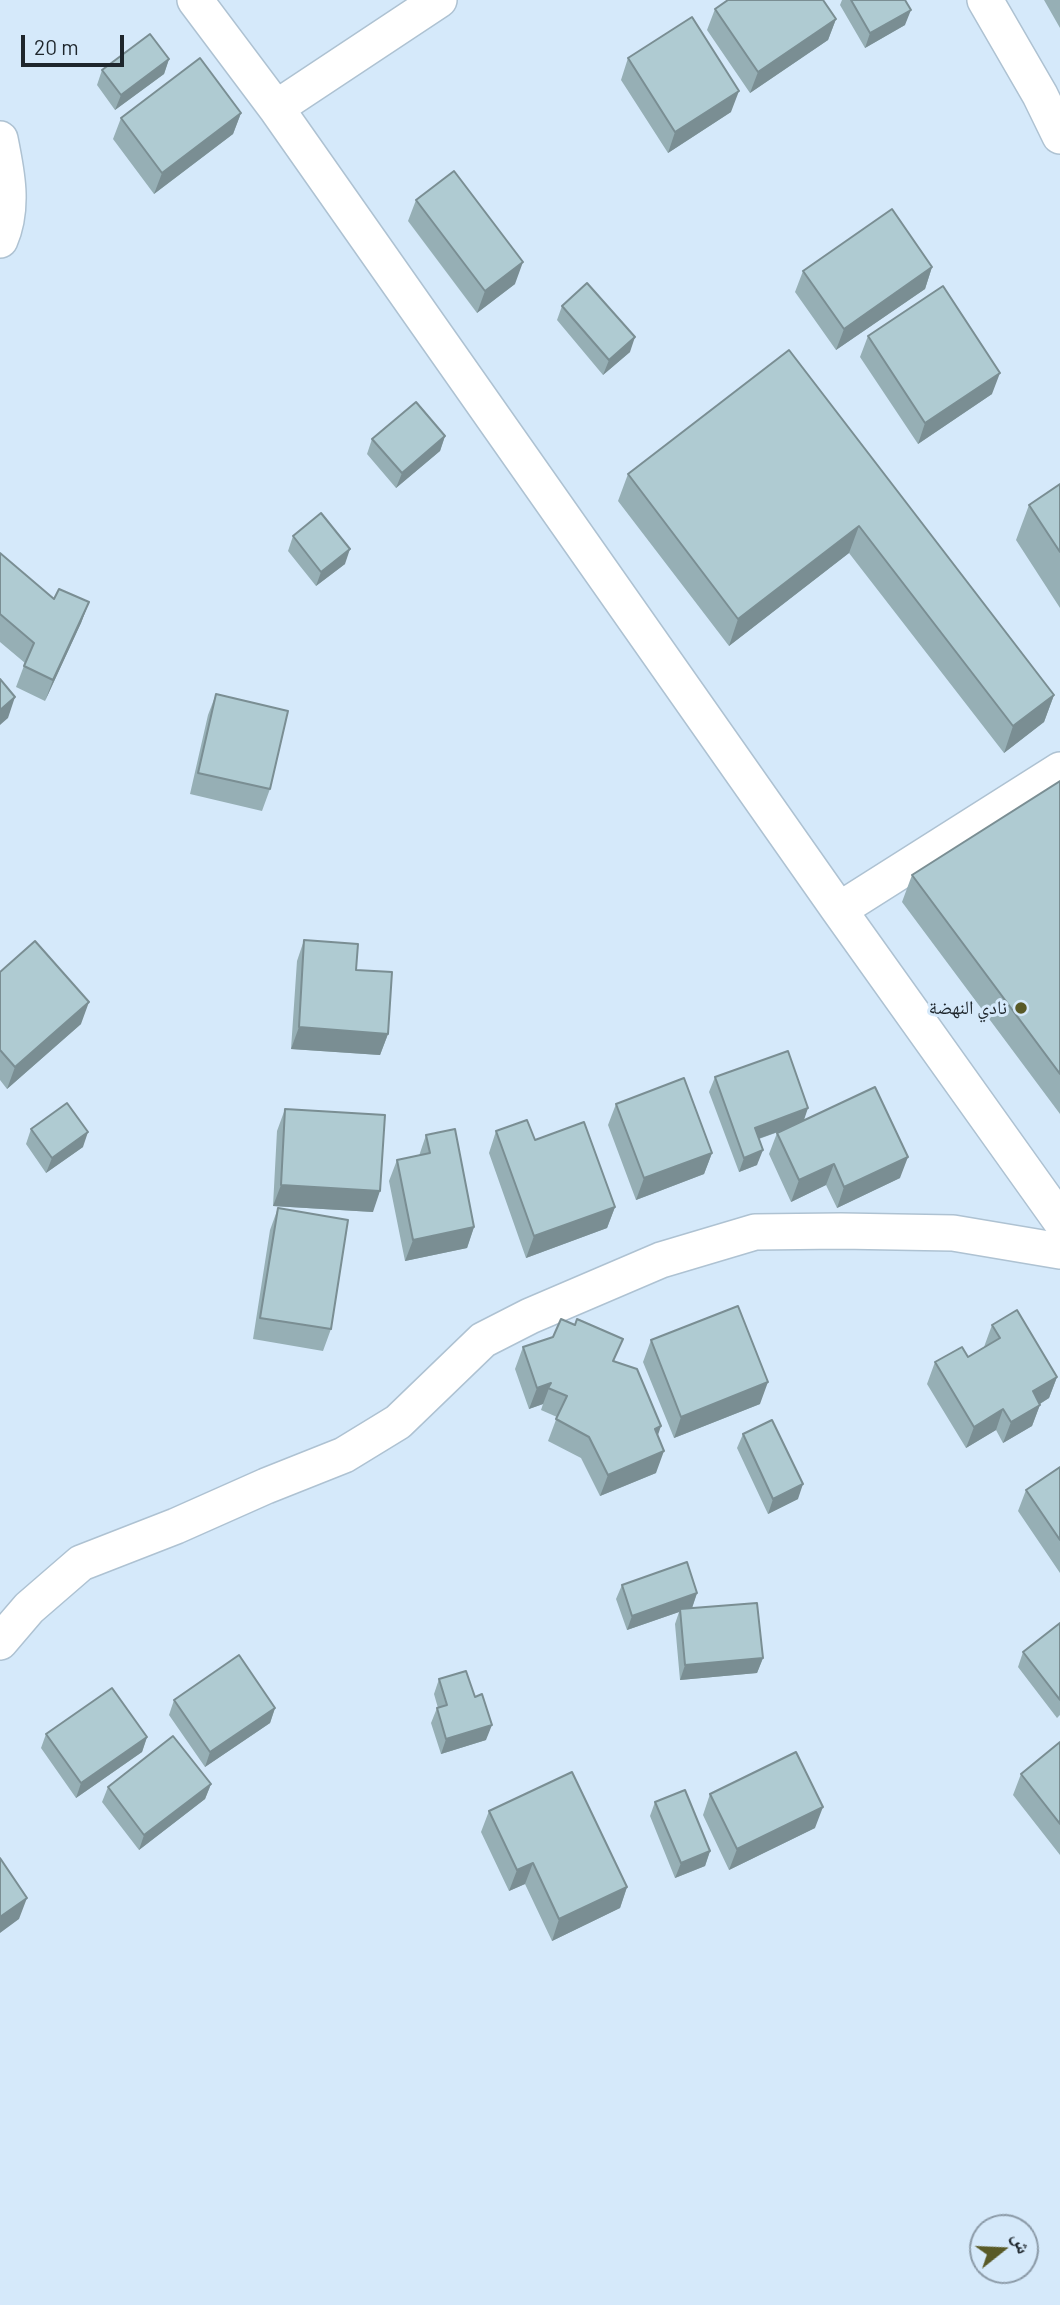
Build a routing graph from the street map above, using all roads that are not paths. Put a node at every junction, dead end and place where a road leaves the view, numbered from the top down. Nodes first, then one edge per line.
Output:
1 (195, 0) edge
2 (439, 0) edge
3 (985, 0) edge
4 (276, 108) junction
5 (1060, 136) edge
6 (0, 139) edge
7 (0, 240) edge
8 (1060, 770) edge
9 (839, 910) junction
10 (1060, 1220) edge
11 (1060, 1251) edge
12 (0, 1642) edge

1 - 4 street
2 - 4 street
3 - 5 street
4 - 9 street
6 - 7 street
8 - 9 street
9 - 10 street
11 - 12 street

